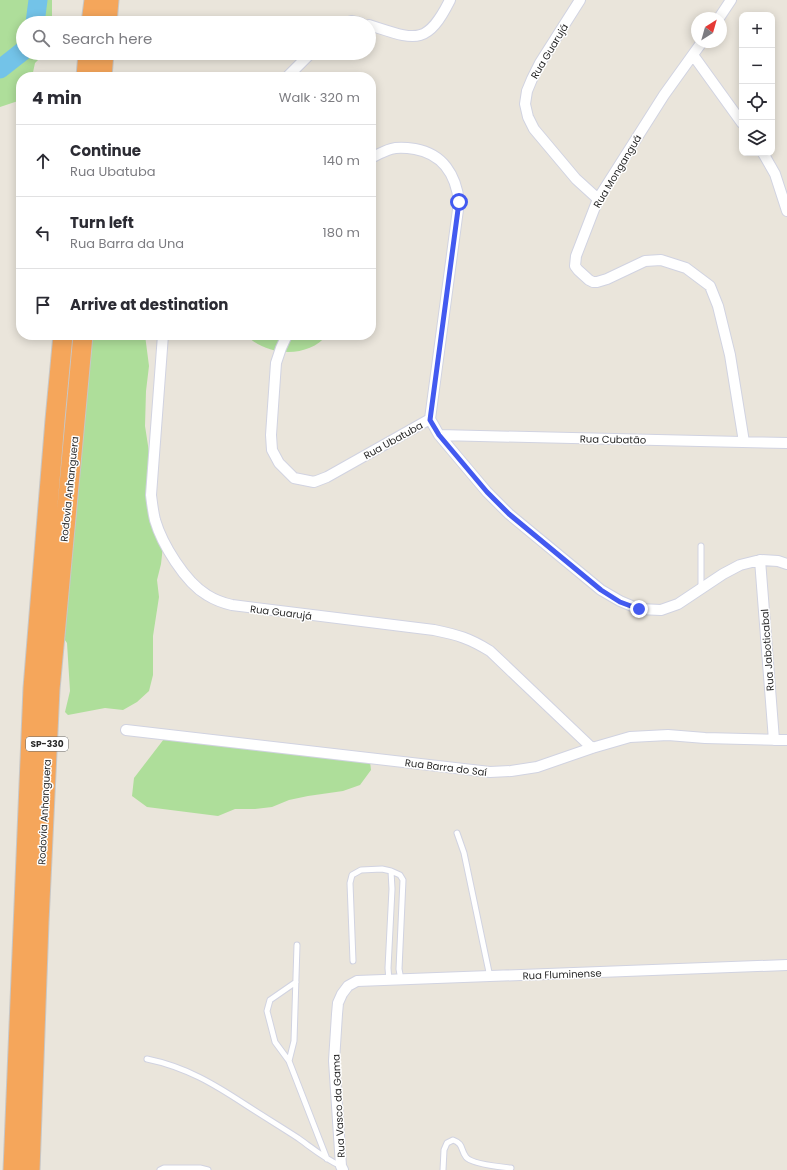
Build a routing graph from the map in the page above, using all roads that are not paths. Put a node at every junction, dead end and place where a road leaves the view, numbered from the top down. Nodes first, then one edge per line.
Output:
1 (94, 0) edge
2 (109, 0) edge
3 (450, 0) edge
4 (580, 0) edge
5 (731, 0) edge
6 (722, 12) edge
7 (92, 16) edge
8 (108, 16) edge
9 (376, 27) edge
10 (698, 48) edge
11 (693, 55) junction
12 (87, 60) edge
13 (103, 60) edge
14 (304, 60) edge
15 (86, 72) edge
16 (102, 72) edge
17 (292, 72) edge
18 (740, 120) edge
19 (376, 156) edge
20 (765, 156) edge
21 (598, 199) junction
22 (787, 210) edge
23 (63, 340) edge
24 (83, 340) edge
25 (163, 340) edge
26 (285, 340) edge
27 (430, 420) junction
28 (439, 435) junction
29 (744, 442) junction
30 (787, 443) edge
31 (701, 546) dead end
32 (760, 560) junction
33 (787, 564) edge
34 (701, 590) junction
35 (126, 730) dead end
36 (774, 740) junction
37 (787, 740) edge
38 (592, 748) junction
39 (457, 833) dead end
40 (391, 871) junction
41 (297, 945) dead end
42 (353, 962) dead end
43 (787, 966) edge
44 (490, 977) junction
45 (402, 980) junction
46 (389, 981) junction
47 (296, 982) junction
48 (342, 994) joint
49 (147, 1059) dead end
50 (289, 1061) junction
51 (27, 1160) edge
52 (328, 1160) junction
53 (342, 1168) edge
54 (510, 1168) dead end
55 (12, 1170) edge
56 (160, 1170) edge
57 (208, 1170) edge
58 (443, 1170) edge

1 - 7 highway
2 - 8 highway
3 - 9 street
4 - 21 street, Rua Guarujá
5 - 6 street
10 - 11 street, Rua Monganguá
11 - 18 street
11 - 21 street, Rua Monganguá
12 - 15 highway
13 - 16 highway
14 - 17 street
19 - 27 street, Rua Ubatuba
20 - 22 street
21 - 29 street, Rua Monganguá
23 - 51 highway, Rodovia Anhanguera / SP-330
24 - 51 highway, Rodovia Anhanguera / SP-330
25 - 38 street, Rua Guarujá
26 - 27 street, Rua Ubatuba
27 - 28 street
28 - 29 street, Rua Cubatão
28 - 34 street
29 - 30 street, Rua Cubatão
31 - 34 lane
32 - 33 street
32 - 34 street
32 - 36 street, Rua Jaboticabal
35 - 38 street, Rua Barra do Saí
36 - 37 street, Rua Barra do Saí
36 - 38 street, Rua Barra do Saí
39 - 44 lane
40 - 42 lane
40 - 45 lane
40 - 46 lane
41 - 47 lane
43 - 44 street, Rua Fluminense
44 - 45 street, Rua Fluminense
45 - 46 street, Rua Fluminense
46 - 48 street, Rua Fluminense
47 - 50 lane
47 - 50 lane
48 - 53 street, Rua Vasco da Gama
49 - 52 lane
50 - 52 lane
51 - 55 highway
52 - 53 lane
54 - 58 lane
56 - 57 lane

